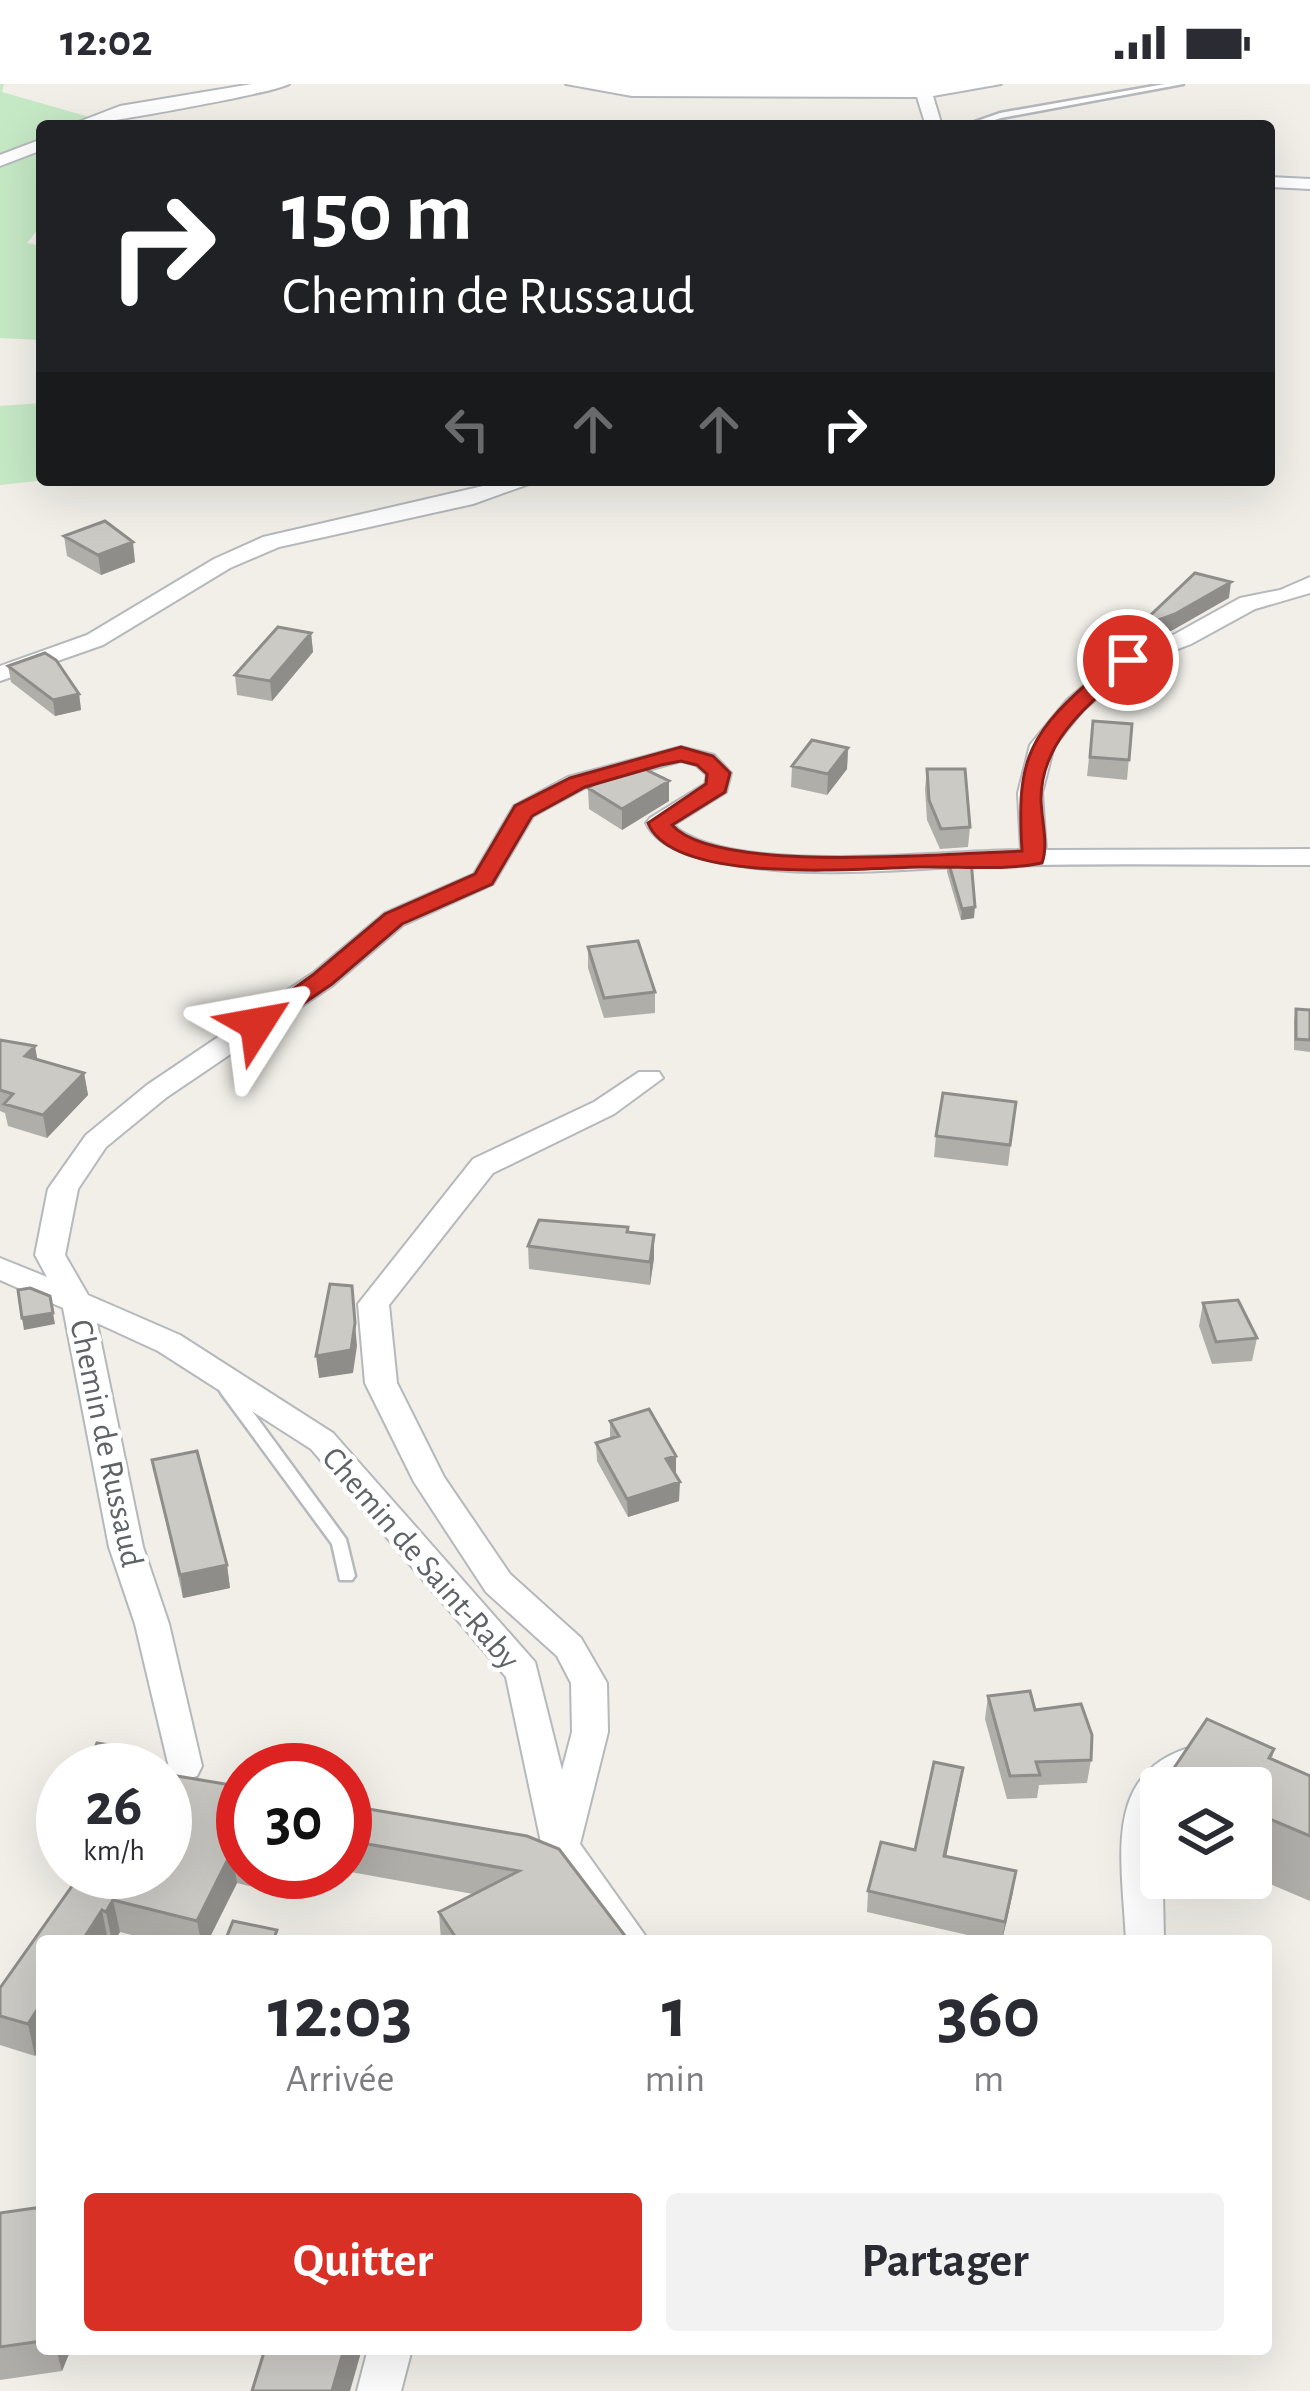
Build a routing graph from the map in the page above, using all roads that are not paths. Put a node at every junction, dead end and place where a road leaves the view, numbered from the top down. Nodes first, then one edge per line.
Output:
1 (280, 84) edge
2 (574, 84) edge
3 (993, 84) edge
4 (1179, 84) edge
5 (924, 92) junction
6 (94, 120) edge
7 (932, 120) edge
8 (987, 120) edge
9 (36, 146) edge
10 (0, 161) edge
11 (1275, 182) edge
12 (1310, 184) edge
13 (509, 486) edge
14 (1310, 584) edge
15 (0, 674) edge
16 (1310, 857) edge
17 (1034, 858) junction
18 (649, 1078) dead end
19 (0, 1268) edge
20 (77, 1302) junction
21 (211, 1367) junction
22 (346, 1576) dead end
23 (179, 1743) edge
24 (1245, 1766) edge
25 (561, 1846) junction
26 (626, 1935) edge
27 (1145, 1935) edge
28 (388, 2355) edge
29 (379, 2391) edge

1 - 6 street
2 - 5 street
3 - 5 street
4 - 8 lane
5 - 7 street
9 - 10 street
11 - 12 street
13 - 15 street
14 - 17 street
16 - 17 street
17 - 20 street, Chemin de Russaud
18 - 25 street
19 - 20 street, Chemin de Saint-Raby
20 - 21 street, Chemin de Saint-Raby
20 - 23 street, Chemin de Russaud
21 - 22 lane
21 - 25 street, Chemin de Saint-Raby
24 - 27 street
25 - 26 street, Chemin de Saint-Raby
28 - 29 street

